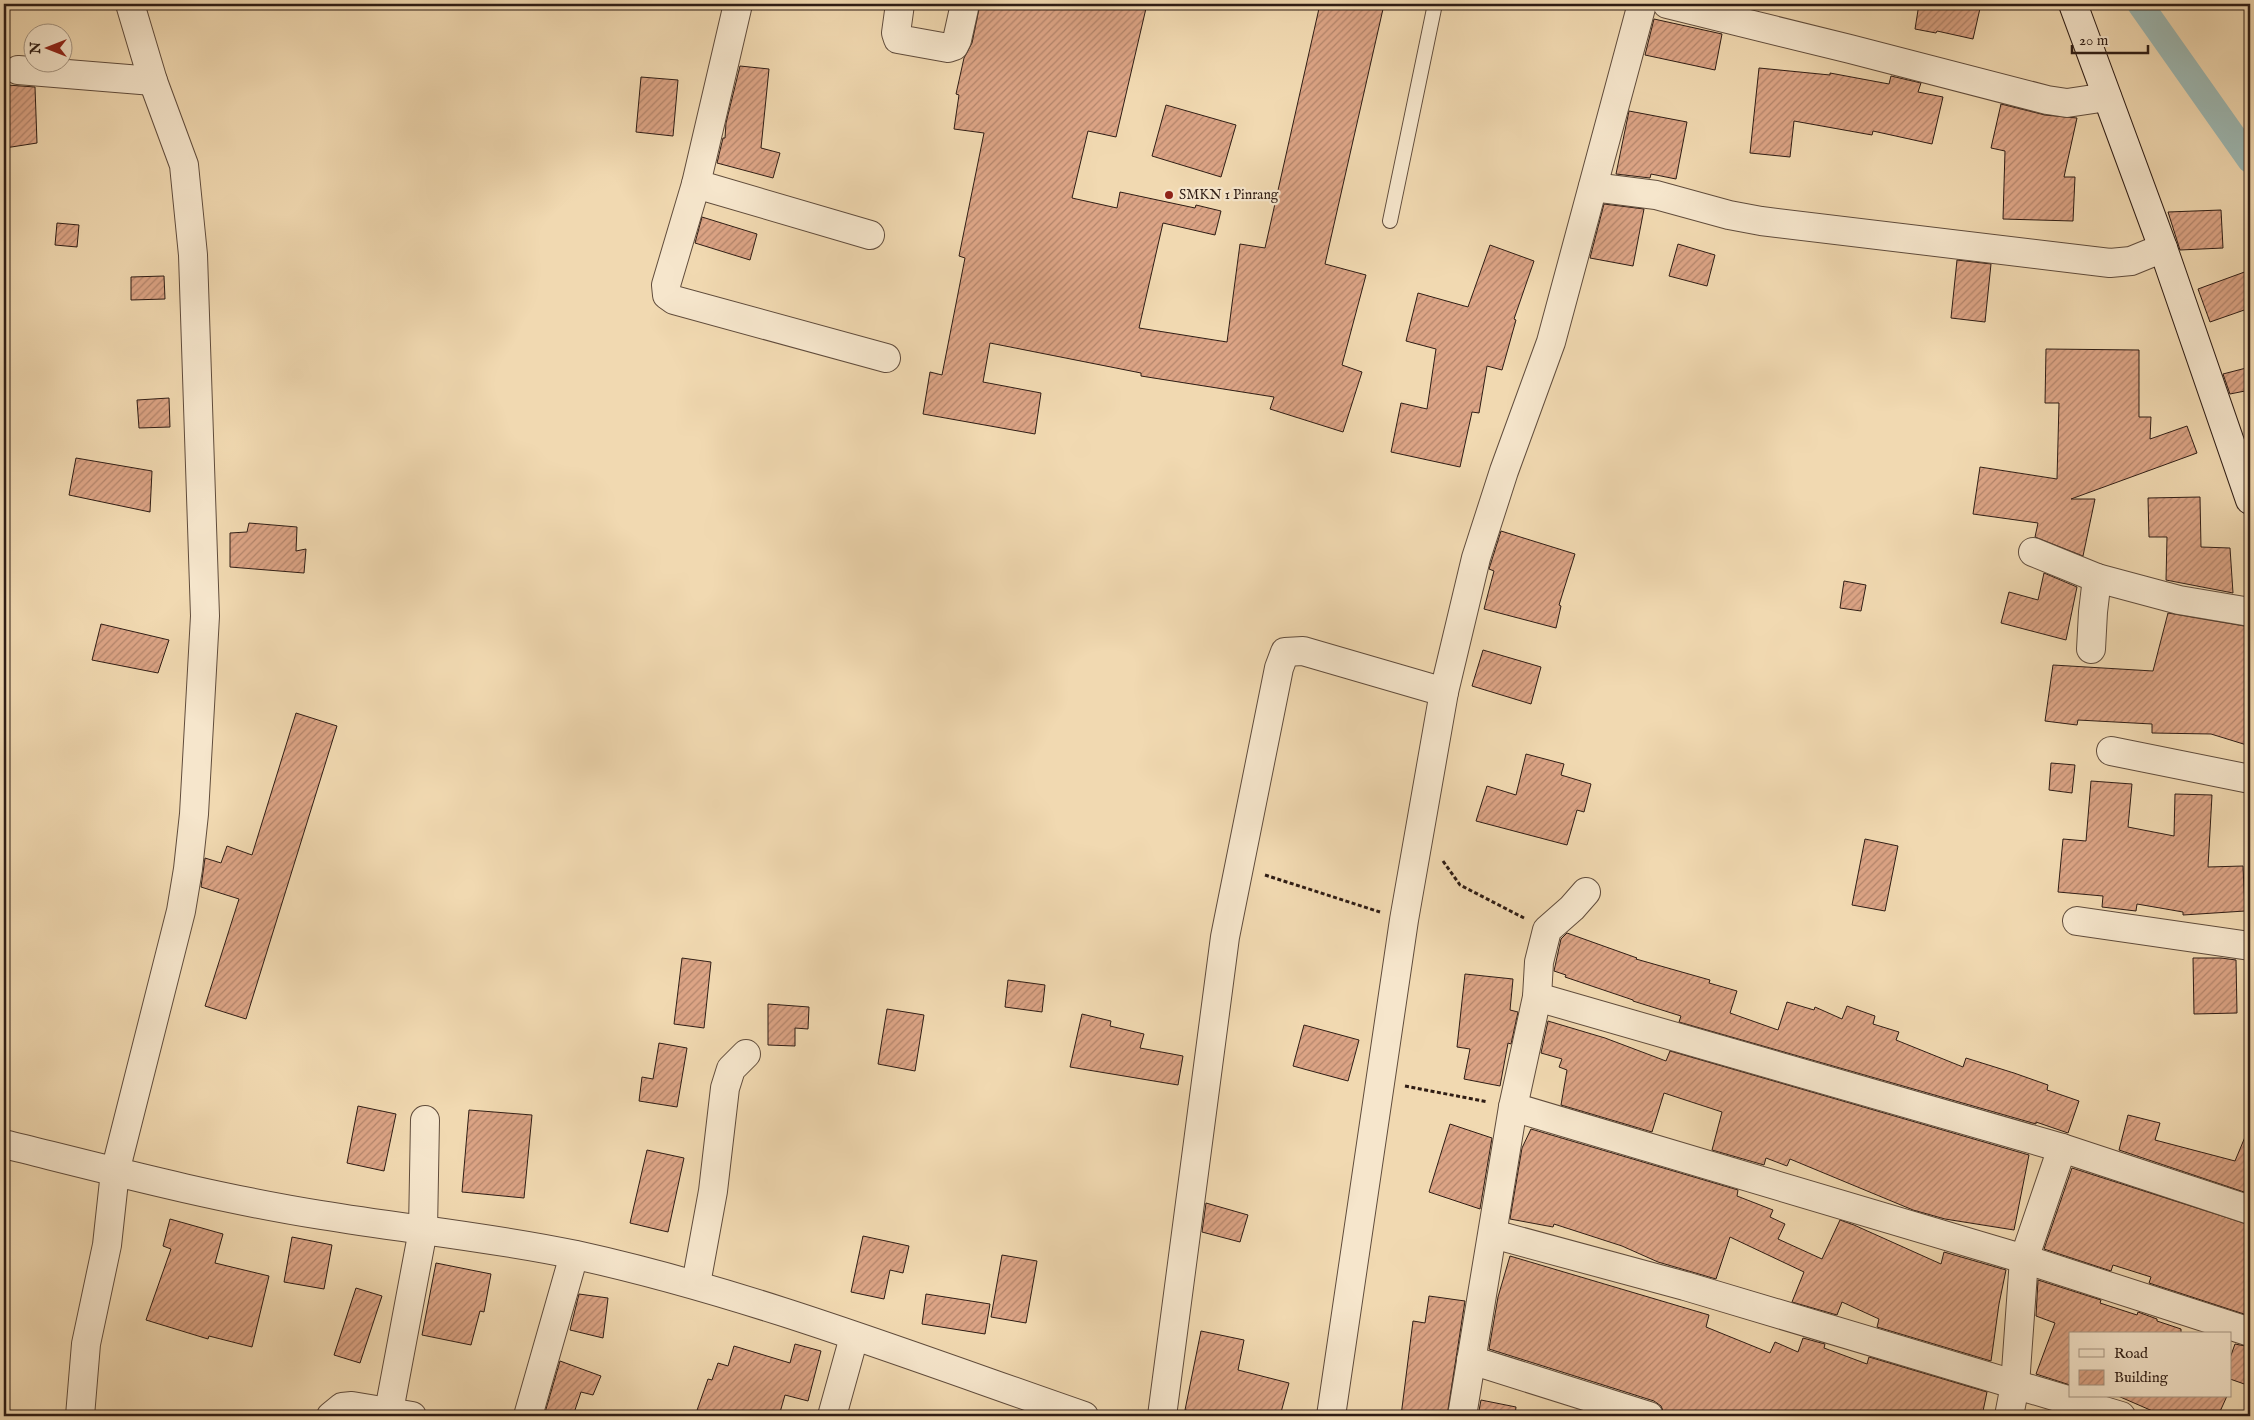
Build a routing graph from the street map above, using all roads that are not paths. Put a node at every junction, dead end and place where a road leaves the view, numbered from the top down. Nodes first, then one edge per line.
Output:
1 (130, 4) edge
2 (738, 4) edge
3 (900, 4) edge
4 (965, 4) edge
5 (1435, 4) edge
6 (1642, 4) edge
7 (1667, 4) edge
8 (2073, 4) edge
9 (18, 70) dead end
10 (152, 81) junction
11 (2107, 97) junction
12 (696, 184) junction
13 (1593, 187) junction
14 (1390, 221) dead end
15 (870, 236) dead end
16 (2163, 248) junction
17 (886, 358) dead end
18 (2250, 500) edge
19 (2033, 552) dead end
20 (2097, 578) junction
21 (2250, 612) edge
22 (2091, 649) dead end
23 (1444, 692) junction
24 (2111, 751) dead end
25 (2250, 779) edge
26 (1586, 892) dead end
27 (2077, 921) dead end
28 (2250, 946) edge
29 (1537, 997) junction
30 (746, 1054) dead end
31 (1513, 1107) junction
32 (425, 1120) dead end
33 (4, 1144) edge
34 (2062, 1148) junction
35 (115, 1172) junction
36 (2250, 1210) edge
37 (423, 1230) junction
38 (1493, 1234) junction
39 (574, 1255) junction
40 (2024, 1259) junction
41 (696, 1284) junction
42 (2250, 1332) edge
43 (854, 1337) junction
44 (1470, 1360) junction
45 (2015, 1385) junction
46 (401, 1414) edge
47 (80, 1416) edge
48 (331, 1416) edge
49 (528, 1416) edge
50 (832, 1416) edge
51 (1084, 1416) edge
52 (1162, 1416) edge
53 (1331, 1416) edge
54 (1462, 1416) edge
55 (1649, 1416) edge
56 (2009, 1416) edge
57 (2120, 1416) edge

1 - 10 street
2 - 12 street
3 - 4 street
5 - 14 lane
6 - 13 street
7 - 11 street
8 - 11 street
9 - 10 street
10 - 35 street
11 - 16 street
12 - 15 street
12 - 17 street
13 - 16 street
13 - 23 street
16 - 18 street
19 - 20 street
20 - 21 street
20 - 22 street
23 - 52 street
23 - 53 street
24 - 25 street
26 - 29 street
27 - 28 street
29 - 31 street
29 - 34 street
30 - 41 street
31 - 38 street
31 - 40 street
32 - 37 street
33 - 35 street
34 - 36 street
34 - 40 street
35 - 37 street
35 - 47 street
37 - 39 street
37 - 46 street
38 - 44 street
38 - 45 street
39 - 41 street
39 - 49 street
40 - 42 street
40 - 45 street
41 - 43 street
43 - 50 street
43 - 51 street
44 - 54 street
44 - 55 street
45 - 56 street
45 - 57 street
46 - 48 street

